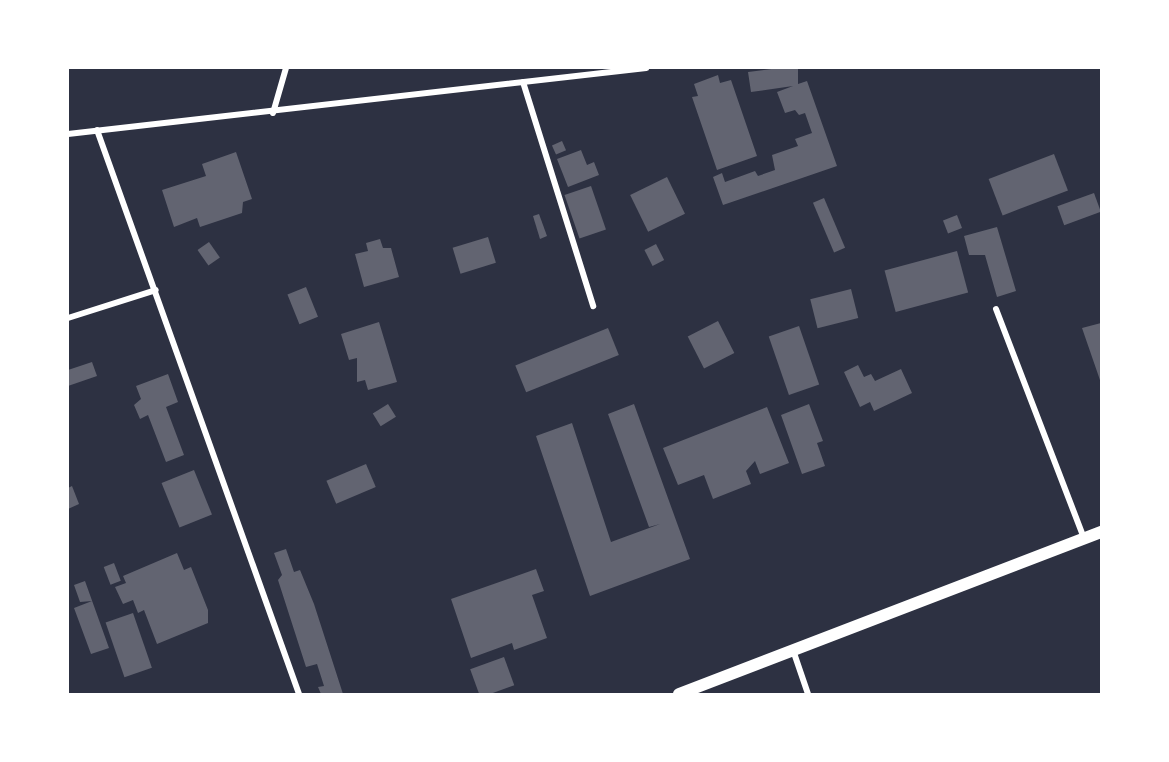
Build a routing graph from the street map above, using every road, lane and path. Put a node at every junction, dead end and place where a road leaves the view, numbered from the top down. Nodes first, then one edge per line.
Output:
1 (286, 68) edge
2 (645, 68) edge
3 (523, 82) junction
4 (273, 113) junction
5 (97, 130) junction
6 (68, 134) edge
7 (156, 290) junction
8 (593, 306) dead end
9 (996, 309) dead end
10 (68, 318) edge
11 (1101, 532) edge
12 (1084, 538) junction
13 (794, 653) junction
14 (299, 694) edge
15 (679, 694) edge
16 (808, 694) edge

1 - 4 street
2 - 3 street
3 - 4 street
3 - 8 street
4 - 5 street
5 - 6 street
5 - 7 street
7 - 10 street
7 - 14 street
9 - 12 street
11 - 12 main road
12 - 13 main road
13 - 15 main road
13 - 16 street

